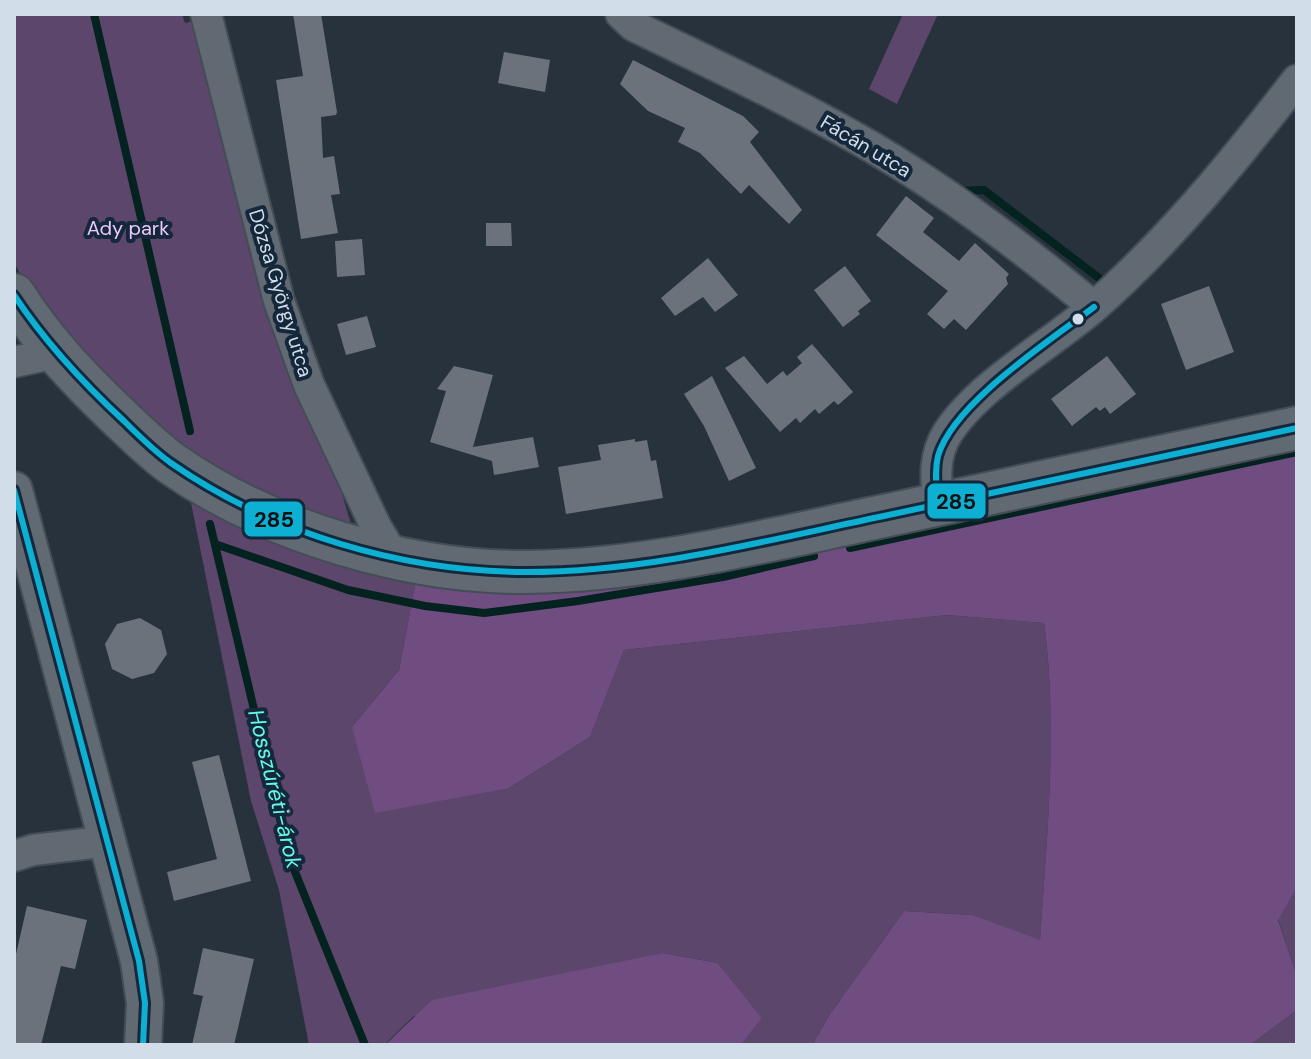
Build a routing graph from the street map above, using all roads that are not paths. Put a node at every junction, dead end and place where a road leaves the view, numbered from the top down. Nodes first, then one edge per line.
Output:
1 (206, 14) edge
2 (621, 14) edge
3 (1297, 80) edge
4 (14, 295) edge
5 (1094, 307) junction
6 (56, 353) junction
7 (14, 362) edge
8 (1297, 428) edge
9 (14, 490) edge
10 (938, 505) junction
11 (394, 557) junction
12 (109, 841) junction
13 (14, 856) edge
14 (143, 1045) edge

1 - 11 street, Dózsa György utca
2 - 5 street, Fácán utca
3 - 5 street
4 - 6 main road
5 - 10 street
6 - 7 street
6 - 11 main road
8 - 10 main road
9 - 12 street
10 - 11 main road
12 - 13 street
12 - 14 street

